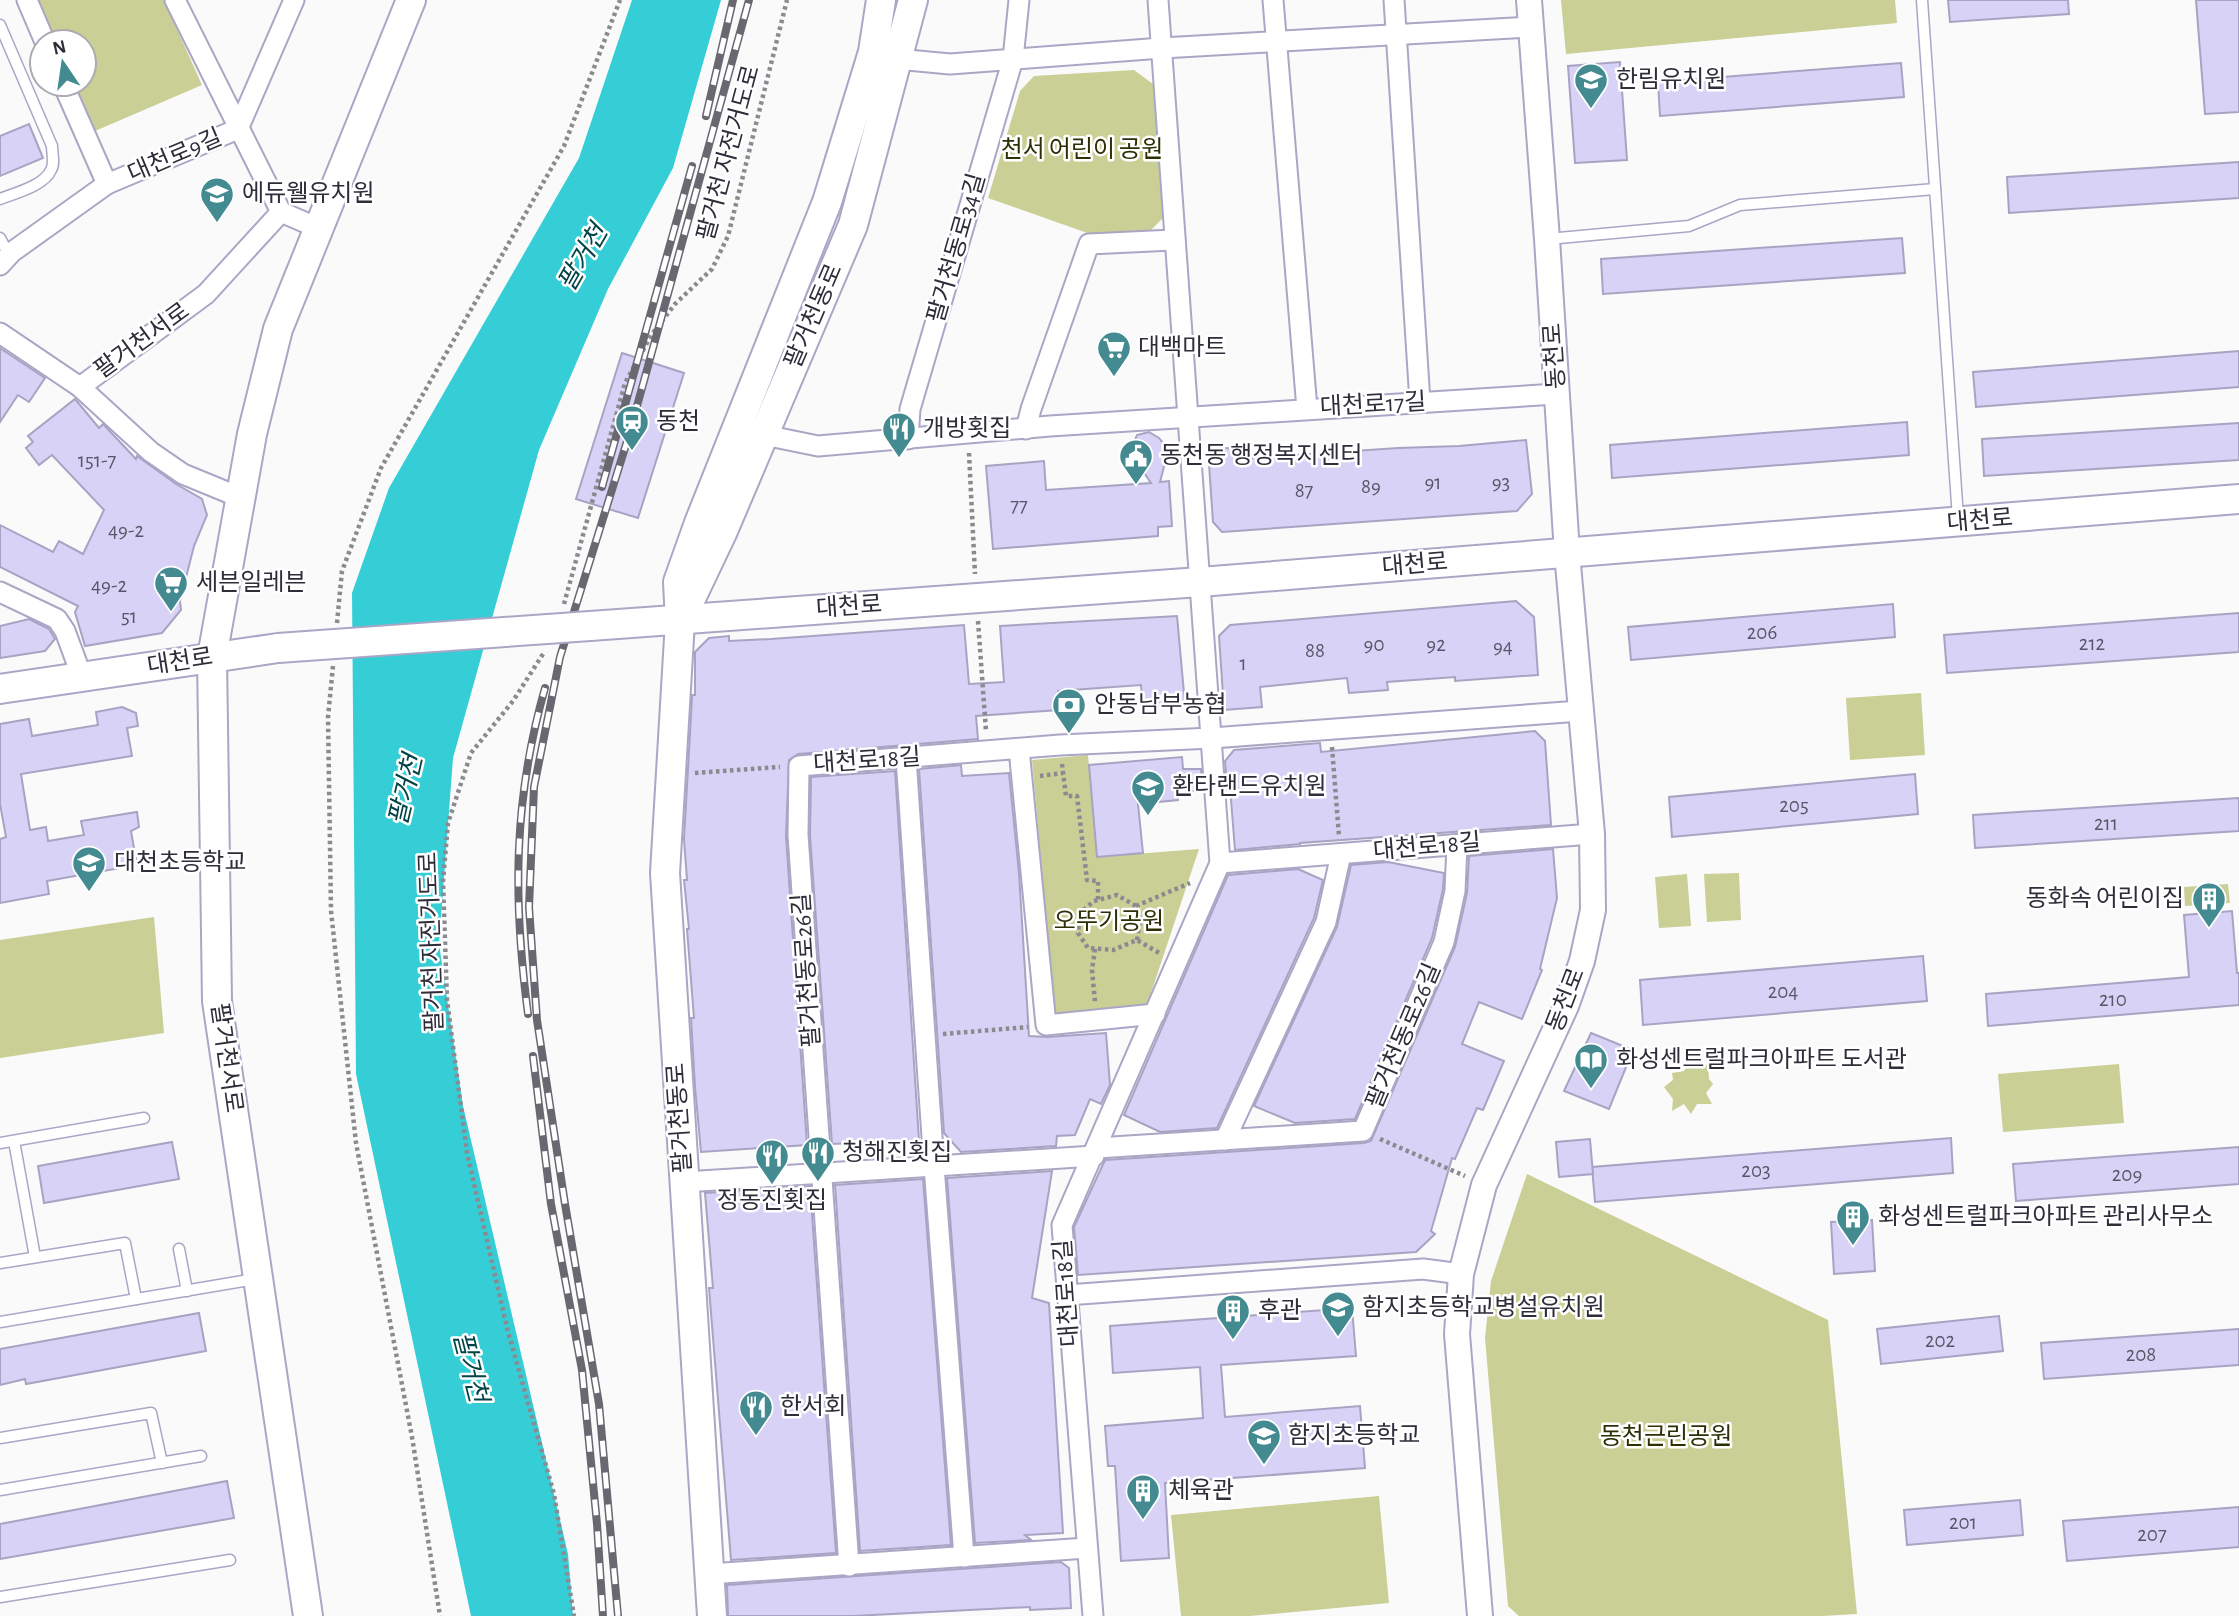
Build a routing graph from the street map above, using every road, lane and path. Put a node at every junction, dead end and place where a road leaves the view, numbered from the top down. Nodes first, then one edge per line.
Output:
1 (27, 0) edge
2 (175, 0) edge
3 (294, 0) edge
4 (411, 0) edge
5 (620, 0) edge
6 (788, 0) edge
7 (881, 0) edge
8 (913, 0) edge
9 (1019, 0) edge
10 (1158, 0) edge
11 (1273, 0) edge
12 (1394, 0) edge
13 (1529, 0) edge
14 (1922, 0) edge
15 (0, 25) edge
16 (1531, 27) junction
17 (39, 28) edge
18 (1397, 34) junction
19 (1276, 41) junction
20 (1162, 48) junction
21 (897, 59) junction
22 (1013, 59) junction
23 (70, 98) edge
24 (238, 129) junction
25 (107, 184) junction
26 (1935, 189) junction
27 (0, 200) edge
28 (281, 212) junction
29 (318, 228) junction
30 (1548, 239) junction
31 (1174, 240) junction
32 (3, 253) edge
33 (0, 333) edge
34 (80, 387) junction
35 (1557, 394) junction
36 (1420, 402) junction
37 (1307, 409) junction
38 (1188, 417) junction
39 (1026, 429) junction
40 (764, 435) junction
41 (968, 435) junction
42 (908, 439) junction
43 (239, 497) junction
44 (2239, 499) edge
45 (1958, 522) junction
46 (1567, 552) junction
47 (1200, 582) junction
48 (0, 592) edge
49 (977, 598) junction
50 (564, 606) dead end
51 (680, 621) junction
52 (337, 624) dead end
53 (549, 644) dead end
54 (212, 657) junction
55 (333, 664) dead end
56 (82, 677) junction
57 (0, 689) edge
58 (1580, 711) junction
59 (1331, 729) junction
60 (1212, 738) junction
61 (1060, 745) junction
62 (1019, 749) junction
63 (987, 751) junction
64 (906, 758) junction
65 (799, 766) junction
66 (670, 775) junction
67 (1592, 834) junction
68 (1457, 845) junction
69 (1341, 854) junction
70 (1218, 867) junction
71 (1098, 900) junction
72 (1136, 906) junction
73 (1137, 940) junction
74 (1095, 949) junction
75 (1176, 964) junction
76 (1155, 1014) junction
77 (1097, 1020) junction
78 (1046, 1025) junction
79 (925, 1036) junction
80 (144, 1118) dead end
81 (1363, 1131) junction
82 (1224, 1140) junction
83 (14, 1141) junction
84 (0, 1143) edge
85 (1095, 1152) junction
86 (934, 1166) junction
87 (820, 1174) junction
88 (684, 1182) junction
89 (1484, 1185) junction
90 (179, 1249) dead end
91 (35, 1257) junction
92 (0, 1263) edge
93 (1461, 1274) junction
94 (259, 1279) junction
95 (187, 1291) junction
96 (1067, 1295) junction
97 (136, 1299) junction
98 (0, 1322) edge
99 (0, 1438) edge
100 (201, 1457) dead end
101 (162, 1463) junction
102 (0, 1490) edge
103 (1087, 1548) junction
104 (964, 1557) junction
105 (230, 1560) dead end
106 (849, 1566) junction
107 (709, 1574) junction
108 (0, 1597) edge
109 (308, 1616) edge
110 (440, 1616) edge
111 (574, 1616) edge
112 (712, 1616) edge
113 (1093, 1616) edge
114 (1480, 1616) edge

1 - 17 street
2 - 24 street
3 - 24 street, 대천로9길
4 - 29 main road, 팔거천서로
5 - 52 path
6 - 50 path, 팔거천 자전거도로
7 - 51 main road, 팔거천동로
8 - 21 main road, 팔거천동로
9 - 22 street, 팔거천동로34길
10 - 20 street
11 - 19 street
12 - 18 street
13 - 16 street, 동천로
14 - 26 lane
15 - 27 lane
16 - 18 street
16 - 30 street, 동천로
18 - 19 street
18 - 36 street
19 - 20 street
19 - 37 street
20 - 22 street
20 - 31 street
21 - 22 street
21 - 40 main road, 팔거천동로
22 - 42 street, 팔거천동로34길
23 - 25 street
24 - 25 street, 대천로9길
24 - 28 street
25 - 32 street, 대천로9길
26 - 30 lane
26 - 45 lane
28 - 29 street
28 - 34 street, 팔거천서로
29 - 43 main road, 팔거천서로
30 - 35 street, 동천로
31 - 38 street
31 - 39 street
33 - 34 street
34 - 43 street, 팔거천서로
35 - 36 street, 대천로17길
35 - 46 street, 동천로
36 - 37 street, 대천로17길
37 - 38 street, 대천로17길
38 - 39 street, 대천로17길
38 - 47 street
39 - 41 street, 대천로17길
40 - 42 street, 대천로17길
40 - 51 main road, 팔거천동로
41 - 42 street, 대천로17길
41 - 49 path
43 - 54 main road, 팔거천서로
44 - 45 main road, 대천로
45 - 46 main road, 대천로
46 - 47 main road, 대천로
46 - 58 street, 동천로
47 - 49 main road, 대천로
47 - 60 street, 대천로18길
48 - 56 street
49 - 51 main road, 대천로
49 - 63 path
51 - 54 main road, 대천로, bridge
51 - 66 main road, 팔거천동로
53 - 111 path, 팔거천 자전거도로
54 - 56 main road, 대천로
54 - 94 main road, 팔거천서로
55 - 110 path
56 - 57 main road, 대천로
58 - 59 street
58 - 67 street, 동천로
59 - 60 street
59 - 69 path
60 - 61 street, 대천로18길
60 - 70 street, 대천로18길
61 - 62 street, 대천로18길
61 - 71 path
62 - 63 street, 대천로18길
62 - 78 street
63 - 64 street, 대천로18길
64 - 65 street, 대천로18길
64 - 79 street
65 - 66 path
65 - 87 street, 팔거천동로26길
66 - 88 main road, 팔거천동로
67 - 68 street, 대천로18길
67 - 89 street, 동천로
68 - 69 street, 대천로18길
68 - 81 street, 팔거천동로26길
69 - 70 street, 대천로18길
69 - 82 street
70 - 72 path
70 - 75 street, 대천로18길
71 - 72 path
71 - 74 path
72 - 73 path
73 - 74 path
73 - 75 path
74 - 77 path
75 - 76 street, 대천로18길
76 - 77 street
76 - 85 street, 대천로18길
77 - 78 street
78 - 79 path
79 - 86 street
80 - 83 lane
81 - 82 street, 팔거천동로26길
81 - 89 path
82 - 85 street, 팔거천동로26길
83 - 84 lane
83 - 91 lane
85 - 86 street, 팔거천동로26길
85 - 96 street, 대천로18길
86 - 87 street, 팔거천동로26길
86 - 104 street
87 - 88 street, 팔거천동로26길
87 - 106 street, 팔거천동로26길
88 - 107 main road, 팔거천동로
89 - 93 street, 동천로
90 - 95 lane
91 - 92 lane
91 - 97 lane
93 - 96 street
93 - 114 street, 동천로
94 - 95 lane
94 - 109 main road, 팔거천서로
95 - 97 lane
96 - 103 street, 대천로18길
97 - 98 lane
99 - 101 lane
100 - 101 lane
101 - 102 lane
103 - 104 street
103 - 113 street, 대천로18길
104 - 106 street
105 - 108 lane
106 - 107 street
107 - 112 main road, 팔거천동로

